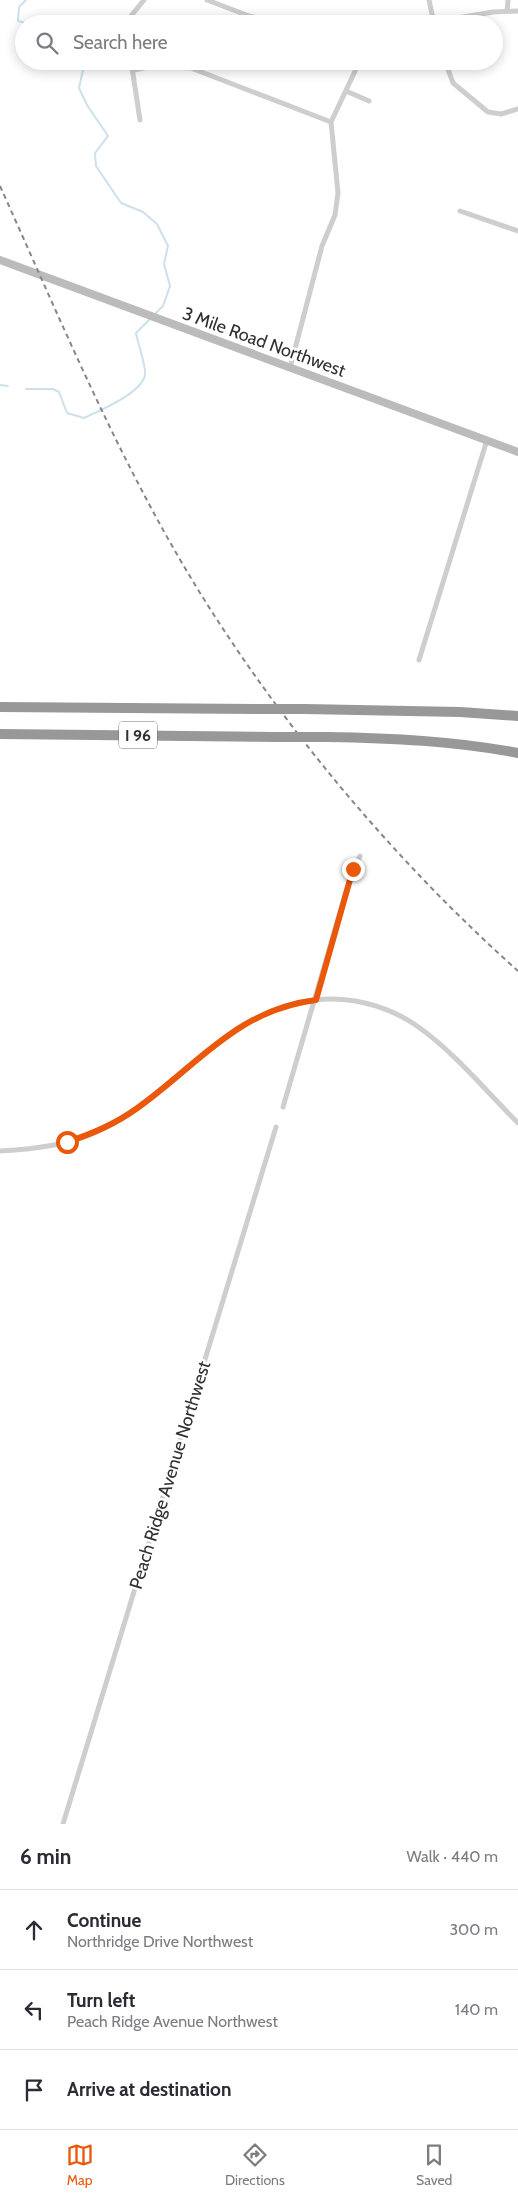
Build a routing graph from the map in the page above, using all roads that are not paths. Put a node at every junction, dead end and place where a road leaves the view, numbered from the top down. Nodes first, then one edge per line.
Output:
1 (144, 0) edge
2 (207, 0) edge
3 (429, 0) edge
4 (508, 0) edge
5 (507, 11) junction
6 (518, 11) edge
7 (133, 15) edge
8 (246, 15) edge
9 (432, 15) edge
10 (483, 15) edge
11 (134, 70) edge
12 (196, 70) edge
13 (356, 70) edge
14 (448, 70) edge
15 (346, 91) junction
16 (369, 101) dead end
17 (518, 110) edge
18 (140, 120) dead end
19 (331, 122) junction
20 (460, 211) dead end
21 (518, 231) edge
22 (0, 260) edge
23 (290, 368) junction
24 (487, 440) junction
25 (518, 452) edge
26 (420, 660) dead end
27 (0, 707) edge
28 (518, 716) edge
29 (0, 734) edge
30 (518, 753) edge
31 (360, 856) dead end
32 (316, 1000) junction
33 (283, 1107) dead end
34 (518, 1123) edge
35 (276, 1127) dead end
36 (0, 1151) edge
37 (63, 1824) edge

1 - 7 street
2 - 8 street
3 - 9 street
4 - 5 street
5 - 6 street
5 - 10 street
11 - 18 street
12 - 19 street
13 - 15 street
14 - 17 street
15 - 16 street
15 - 19 street
19 - 23 street
20 - 21 street
22 - 23 main road, 3 Mile Road Northwest
23 - 24 main road, 3 Mile Road Northwest
24 - 25 main road, 3 Mile Road Northwest
24 - 26 street
27 - 28 highway, I 96, bridge
29 - 30 highway, I 96, bridge
31 - 32 street
32 - 33 street
32 - 34 street
32 - 36 street
35 - 37 street, Peach Ridge Avenue Northwest

